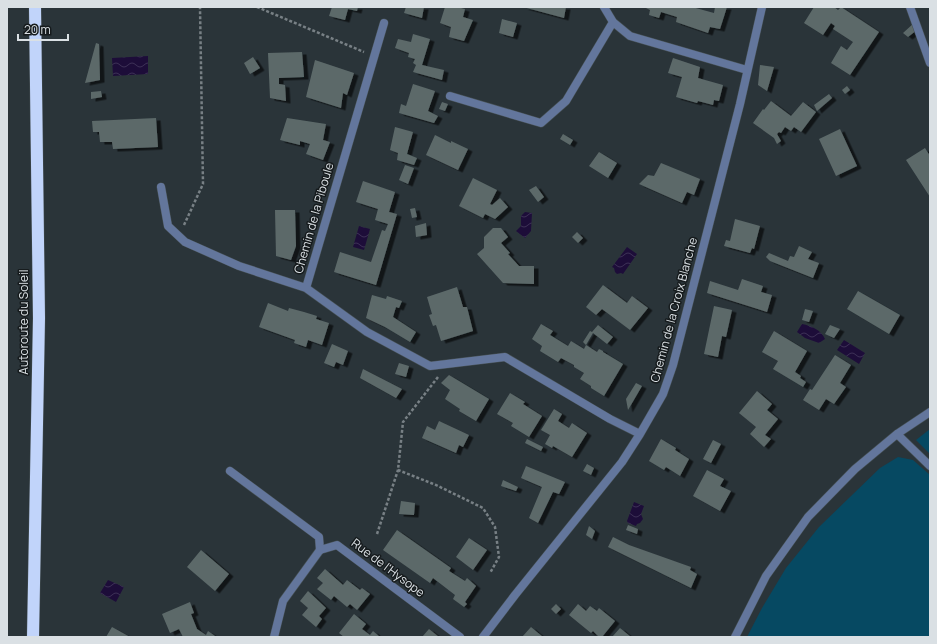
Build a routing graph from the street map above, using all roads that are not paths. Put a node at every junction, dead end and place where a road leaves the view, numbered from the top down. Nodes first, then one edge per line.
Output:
1 (35, 7) edge
2 (604, 7) edge
3 (762, 7) edge
4 (910, 7) edge
5 (384, 22) dead end
6 (613, 22) junction
7 (930, 64) edge
8 (747, 70) junction
9 (450, 96) dead end
10 (161, 187) dead end
11 (306, 288) junction
12 (930, 412) edge
13 (640, 434) junction
14 (897, 434) junction
15 (930, 466) edge
16 (230, 471) dead end
17 (320, 550) junction
18 (33, 637) edge
19 (274, 637) edge
20 (460, 637) edge
21 (483, 637) edge
22 (735, 637) edge

1 - 18 highway, Autoroute du Soleil
2 - 6 street
3 - 8 street, Chemin de la Croix Blanche
4 - 7 street
5 - 11 street, Chemin de la Piboule
6 - 8 street
6 - 9 street
8 - 13 street, Chemin de la Croix Blanche
10 - 11 street
11 - 13 street, Chemin de la Piboule
12 - 14 street
13 - 21 street, Chemin de la Croix Blanche
14 - 15 street
14 - 22 street
16 - 17 street
17 - 19 street
17 - 20 street, Rue de l'Hysope

